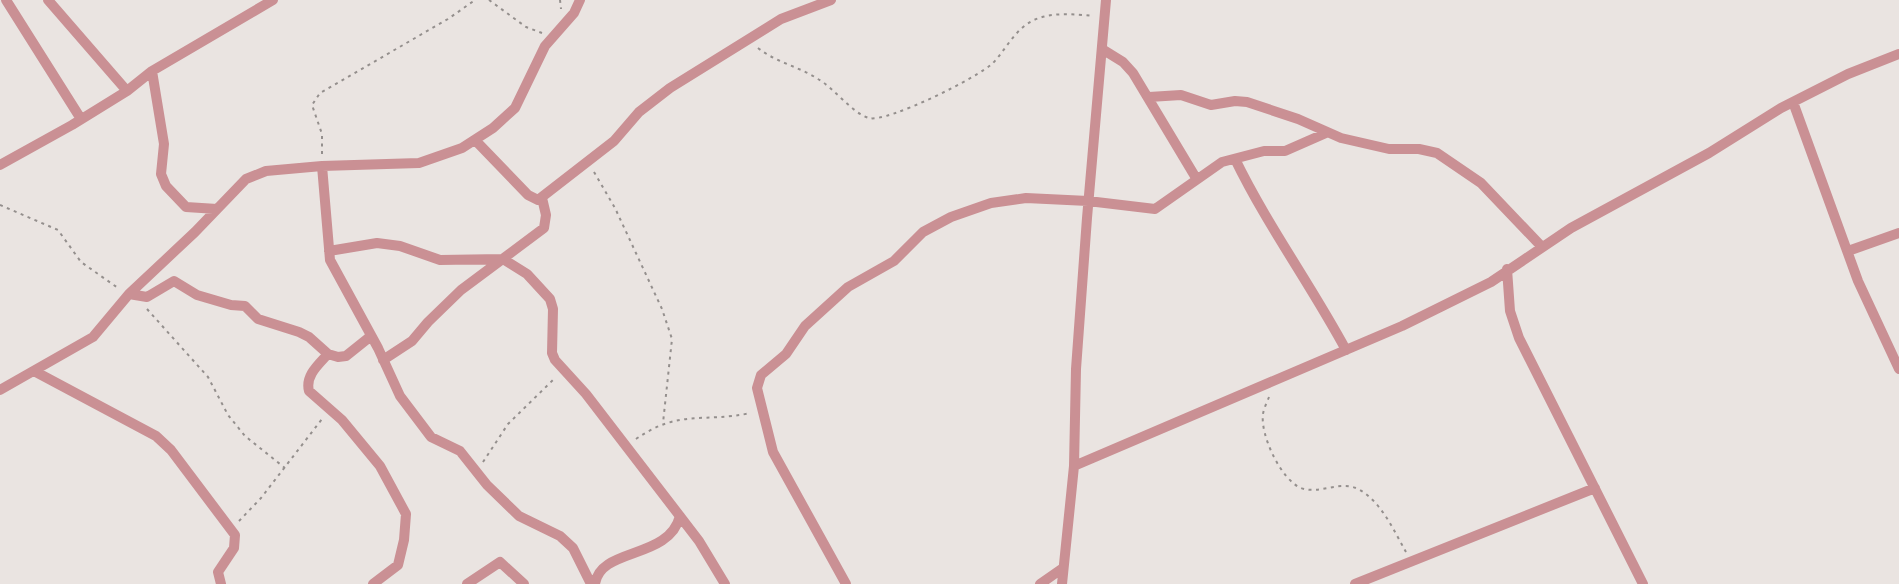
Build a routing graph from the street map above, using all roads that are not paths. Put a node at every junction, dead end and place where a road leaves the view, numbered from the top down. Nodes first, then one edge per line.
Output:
1 (5, 0) edge
2 (48, 0) edge
3 (273, 0) edge
4 (580, 0) edge
5 (831, 0) edge
6 (1106, 0) edge
7 (0, 4) edge
8 (1102, 49) junction
9 (1899, 54) edge
10 (152, 71) junction
11 (127, 91) junction
12 (1149, 97) junction
13 (1793, 102) junction
14 (81, 119) junction
15 (1326, 133) junction
16 (475, 140) junction
17 (1235, 159) junction
18 (0, 165) edge
19 (322, 166) junction
20 (1196, 178) junction
21 (542, 198) junction
22 (1088, 201) junction
23 (217, 209) junction
24 (1899, 233) edge
25 (1542, 247) junction
26 (329, 251) junction
27 (1848, 251) junction
28 (503, 259) junction
29 (1507, 269) junction
30 (132, 295) junction
31 (371, 336) junction
32 (1346, 350) junction
33 (328, 354) junction
34 (383, 360) junction
35 (1899, 369) edge
36 (34, 371) junction
37 (0, 390) edge
38 (1074, 466) junction
39 (1595, 488) junction
40 (680, 516) junction
41 (1064, 568) junction
42 (221, 584) edge
43 (373, 584) edge
44 (467, 584) edge
45 (524, 584) edge
46 (593, 584) edge
47 (725, 584) edge
48 (846, 584) edge
49 (1040, 584) edge
50 (1062, 584) edge
51 (1355, 584) edge
52 (1643, 584) edge

1 - 7 street
1 - 14 street
2 - 11 street
3 - 10 street
4 - 16 street
5 - 21 street
6 - 8 street
8 - 12 street
8 - 22 street
9 - 13 street
10 - 11 street
10 - 23 street
11 - 14 street
12 - 15 street
12 - 20 street
13 - 25 street
13 - 27 street
14 - 18 street
15 - 17 street
15 - 25 street
16 - 19 street
16 - 21 street
17 - 20 street
17 - 32 street
19 - 23 street
19 - 26 street
20 - 22 street
21 - 28 street
22 - 38 street
22 - 48 street
23 - 30 street
24 - 27 street
25 - 29 street
26 - 28 street
26 - 31 street
27 - 35 street
28 - 34 street
28 - 40 street
29 - 32 street
29 - 39 street
30 - 33 street
30 - 36 street
31 - 33 street
31 - 34 street
32 - 38 street
33 - 43 street
34 - 46 street
36 - 37 street
36 - 42 street
38 - 41 street
39 - 51 street
39 - 52 street
40 - 46 street
40 - 47 street
41 - 49 street
41 - 50 street
44 - 45 street

